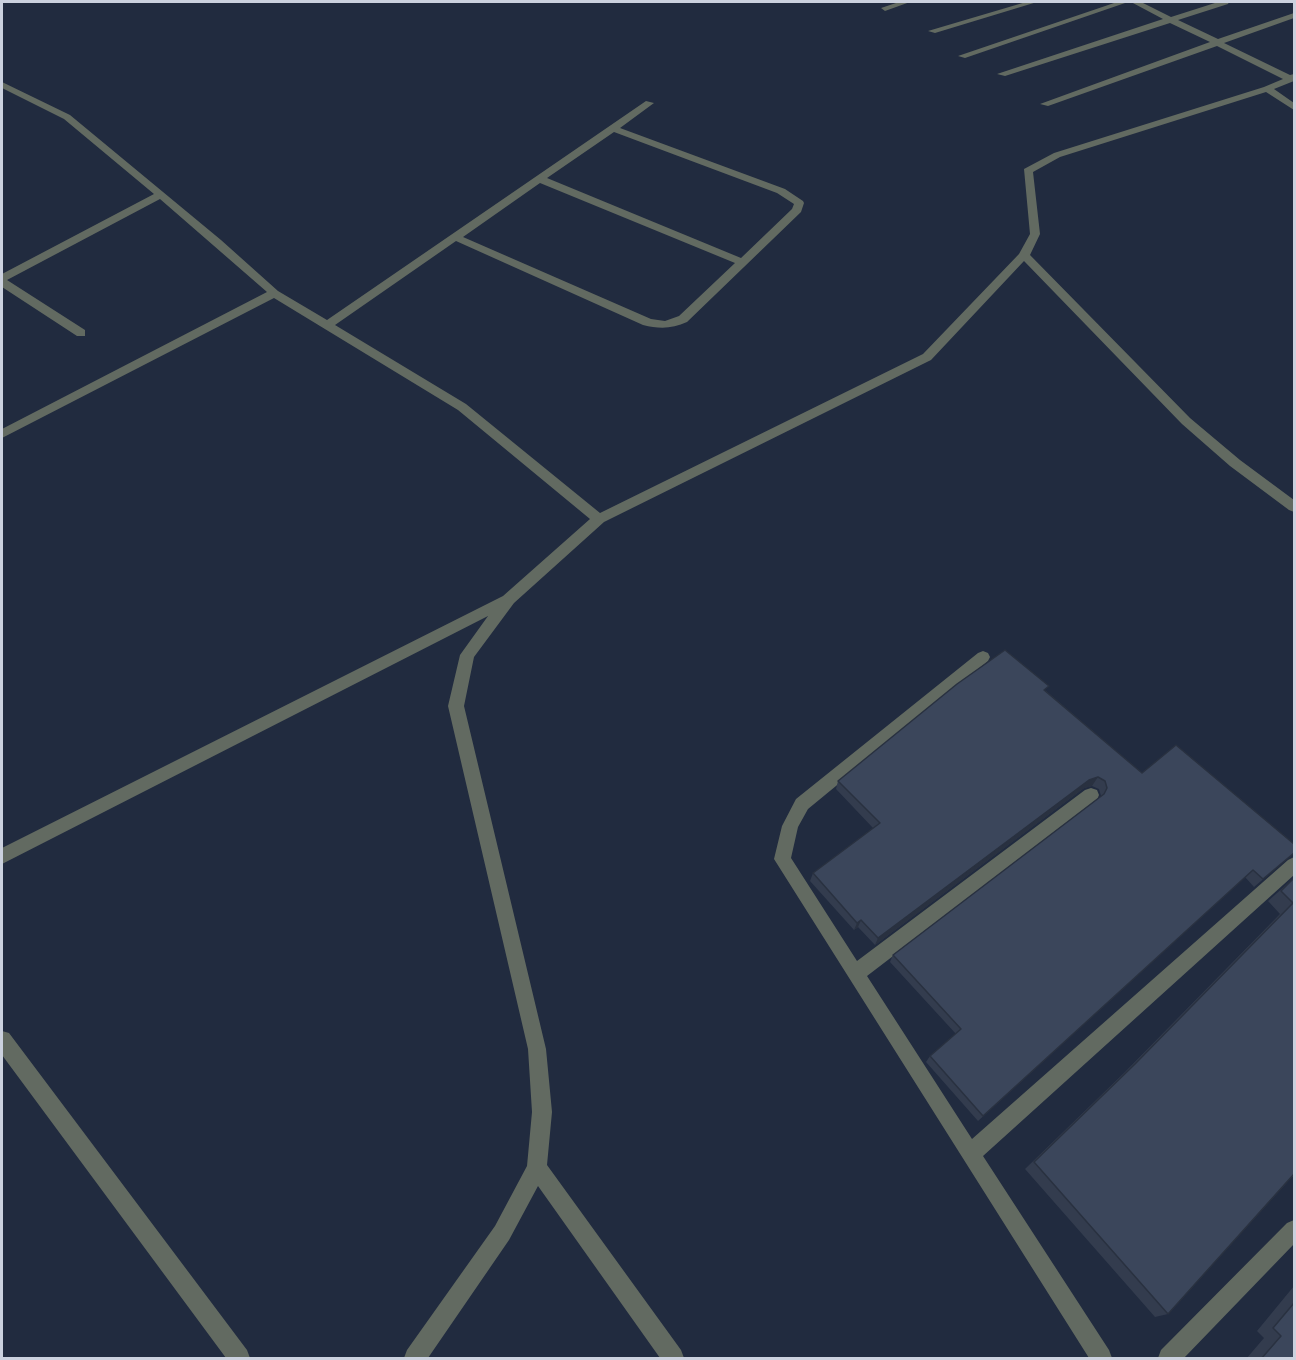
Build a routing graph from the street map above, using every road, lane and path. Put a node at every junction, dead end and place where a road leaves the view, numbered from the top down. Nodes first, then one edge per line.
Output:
1 (906, 2) edge
2 (1033, 2) edge
3 (1124, 2) edge
4 (1135, 2) edge
5 (1225, 2) edge
6 (885, 8) dead end
7 (1294, 15) edge
8 (1171, 19) junction
9 (932, 31) dead end
10 (1219, 43) junction
11 (962, 56) dead end
12 (1002, 74) dead end
13 (1293, 78) edge
14 (2, 85) edge
15 (1267, 89) junction
16 (648, 103) dead end
17 (1045, 104) dead end
18 (1294, 107) edge
19 (612, 128) junction
20 (539, 179) junction
21 (160, 195) junction
22 (455, 237) junction
23 (1024, 255) junction
24 (742, 262) junction
25 (2, 280) edge
26 (274, 293) junction
27 (328, 326) junction
28 (81, 333) dead end
29 (2, 434) edge
30 (1294, 507) edge
31 (599, 519) junction
32 (509, 599) junction
33 (983, 657) dead end
34 (1092, 795) dead end
35 (2, 856) edge
36 (1294, 865) edge
37 (855, 974) junction
38 (2, 1040) edge
39 (970, 1154) junction
40 (537, 1168) junction
41 (1294, 1230) edge
42 (239, 1359) edge
43 (415, 1359) edge
44 (673, 1359) edge
45 (1101, 1359) edge
46 (1168, 1359) edge

1 - 6 street
2 - 9 street
3 - 11 street
4 - 8 street
5 - 8 street
7 - 10 street
8 - 10 street
8 - 12 street
10 - 13 street
10 - 17 street
13 - 15 street
14 - 21 street
15 - 18 street
15 - 23 street
16 - 19 street
19 - 20 street
19 - 24 street
20 - 22 street
20 - 24 street
21 - 25 street
21 - 26 street
22 - 24 street
22 - 27 street
23 - 30 street
23 - 31 street
25 - 28 street
26 - 27 street
26 - 29 street
27 - 31 street
31 - 32 street
32 - 35 street
32 - 40 street
33 - 37 street
34 - 37 street
36 - 39 street
37 - 39 street
38 - 42 street
39 - 45 street
40 - 43 street
40 - 44 street
41 - 46 street

